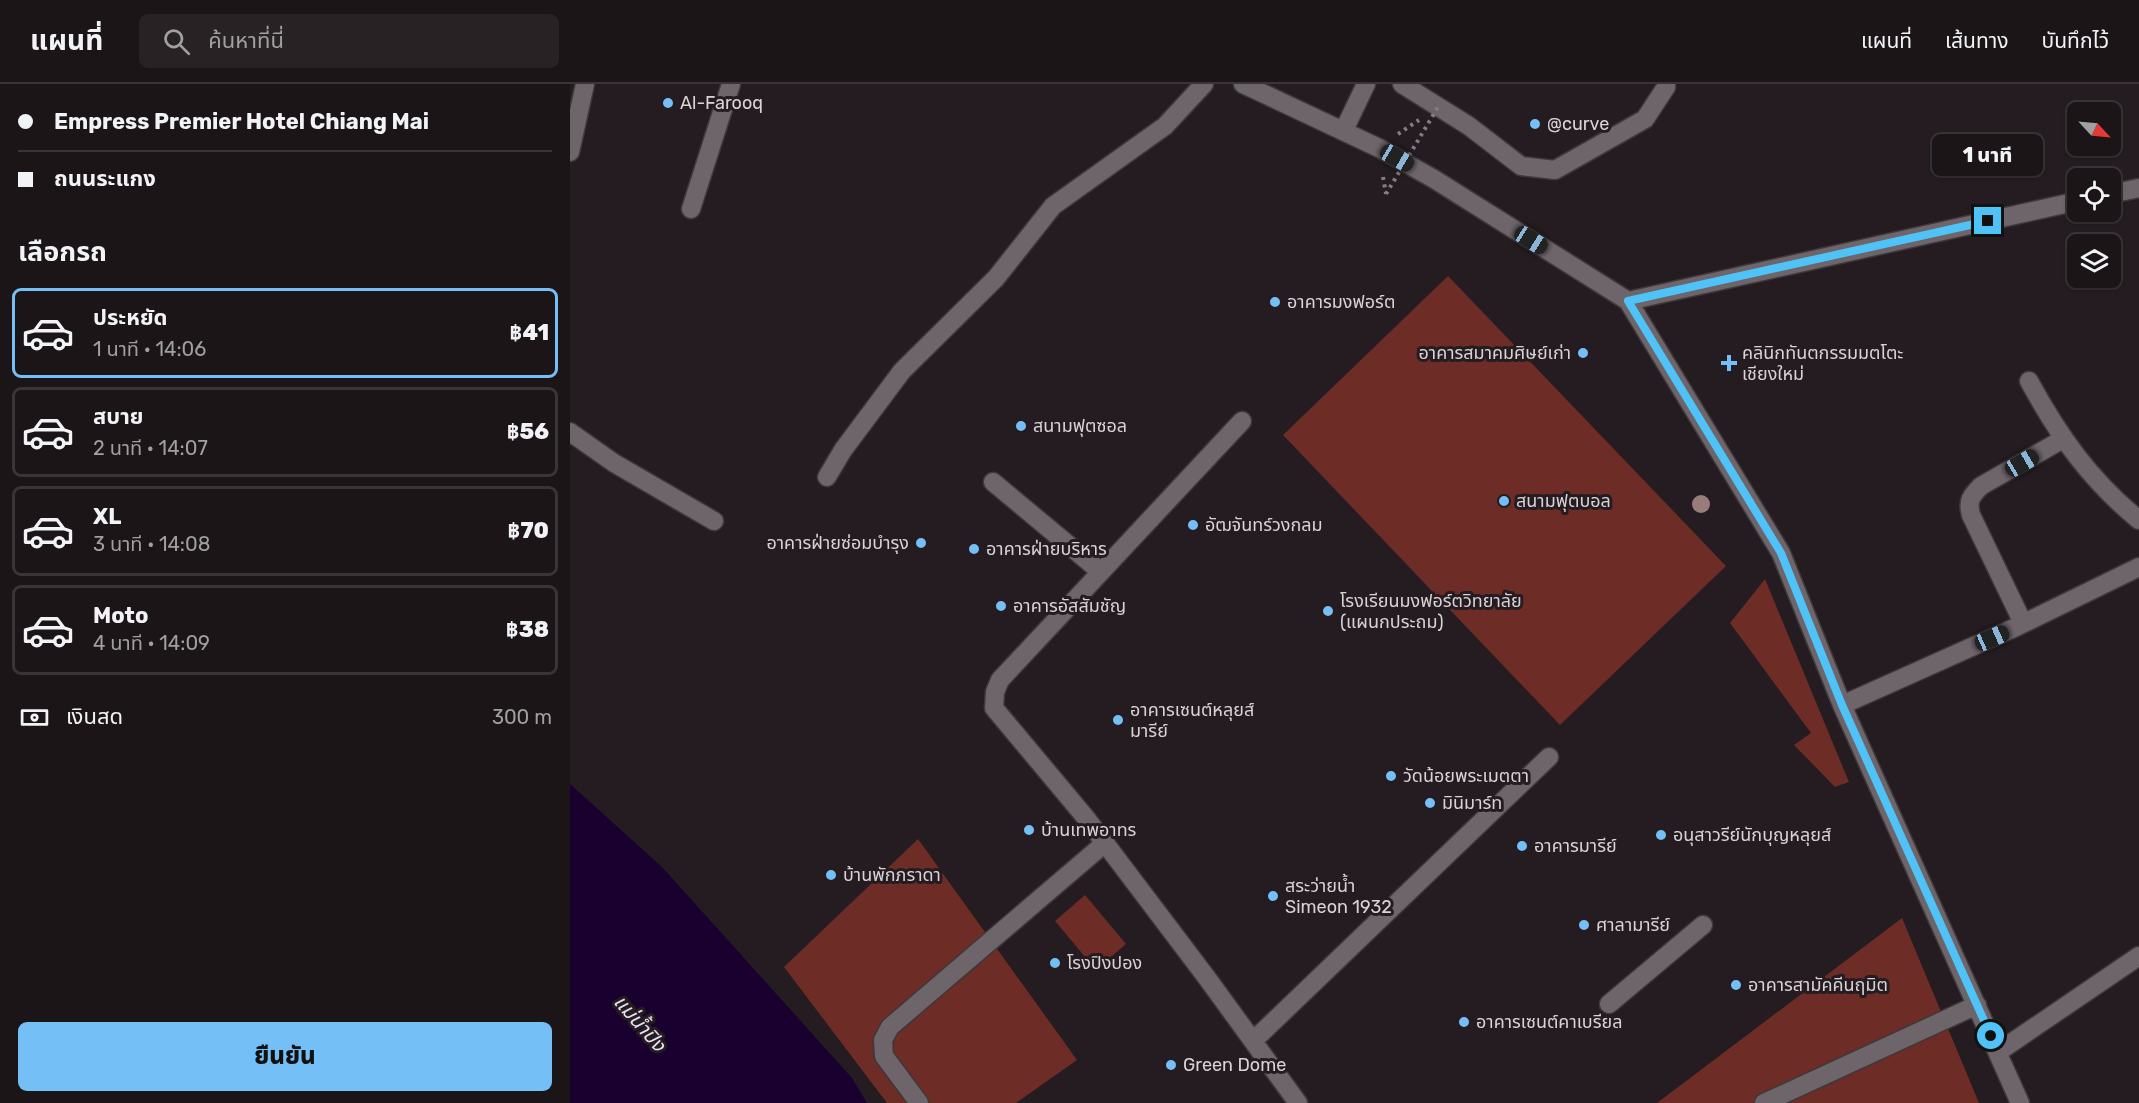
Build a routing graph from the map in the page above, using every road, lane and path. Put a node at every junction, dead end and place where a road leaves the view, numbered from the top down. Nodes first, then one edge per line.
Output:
1 (585, 84) edge
2 (731, 84) edge
3 (1204, 84) edge
4 (1243, 84) edge
5 (1366, 84) edge
6 (1402, 84) edge
7 (1666, 84) edge
8 (1438, 107) junction
9 (1344, 130) junction
10 (1379, 148) junction
11 (570, 152) edge
12 (2139, 188) edge
13 (2121, 192) edge
14 (1386, 194) dead end
15 (2067, 203) edge
16 (691, 209) dead end
17 (1628, 301) junction
18 (2029, 381) dead end
19 (1242, 421) dead end
20 (570, 432) edge
21 (2062, 439) junction
22 (827, 477) dead end
23 (993, 482) dead end
24 (2139, 520) edge
25 (714, 521) dead end
26 (2139, 567) edge
27 (1101, 572) junction
28 (2023, 623) junction
29 (1842, 705) junction
30 (1549, 757) dead end
31 (1105, 843) junction
32 (1703, 925) dead end
33 (2139, 956) edge
34 (1609, 1004) dead end
35 (1977, 1005) junction
36 (1253, 1041) junction
37 (1998, 1052) junction
38 (1774, 1100) edge
39 (919, 1103) edge
40 (1298, 1103) edge
41 (2020, 1103) edge

1 - 11 street
2 - 16 street
3 - 22 street
4 - 9 street
5 - 9 street
6 - 8 street
7 - 8 street
8 - 10 path
8 - 14 path, bridge
9 - 10 street
10 - 17 street
12 - 13 street
15 - 17 street
17 - 29 street
18 - 21 street
19 - 27 street
20 - 25 street
21 - 24 street
21 - 28 street
23 - 27 street
26 - 28 street
27 - 31 street
28 - 29 street
29 - 35 street
30 - 36 street
31 - 36 street
31 - 39 street
32 - 34 street
33 - 37 street
35 - 37 street
35 - 38 street
36 - 40 street
37 - 41 street

